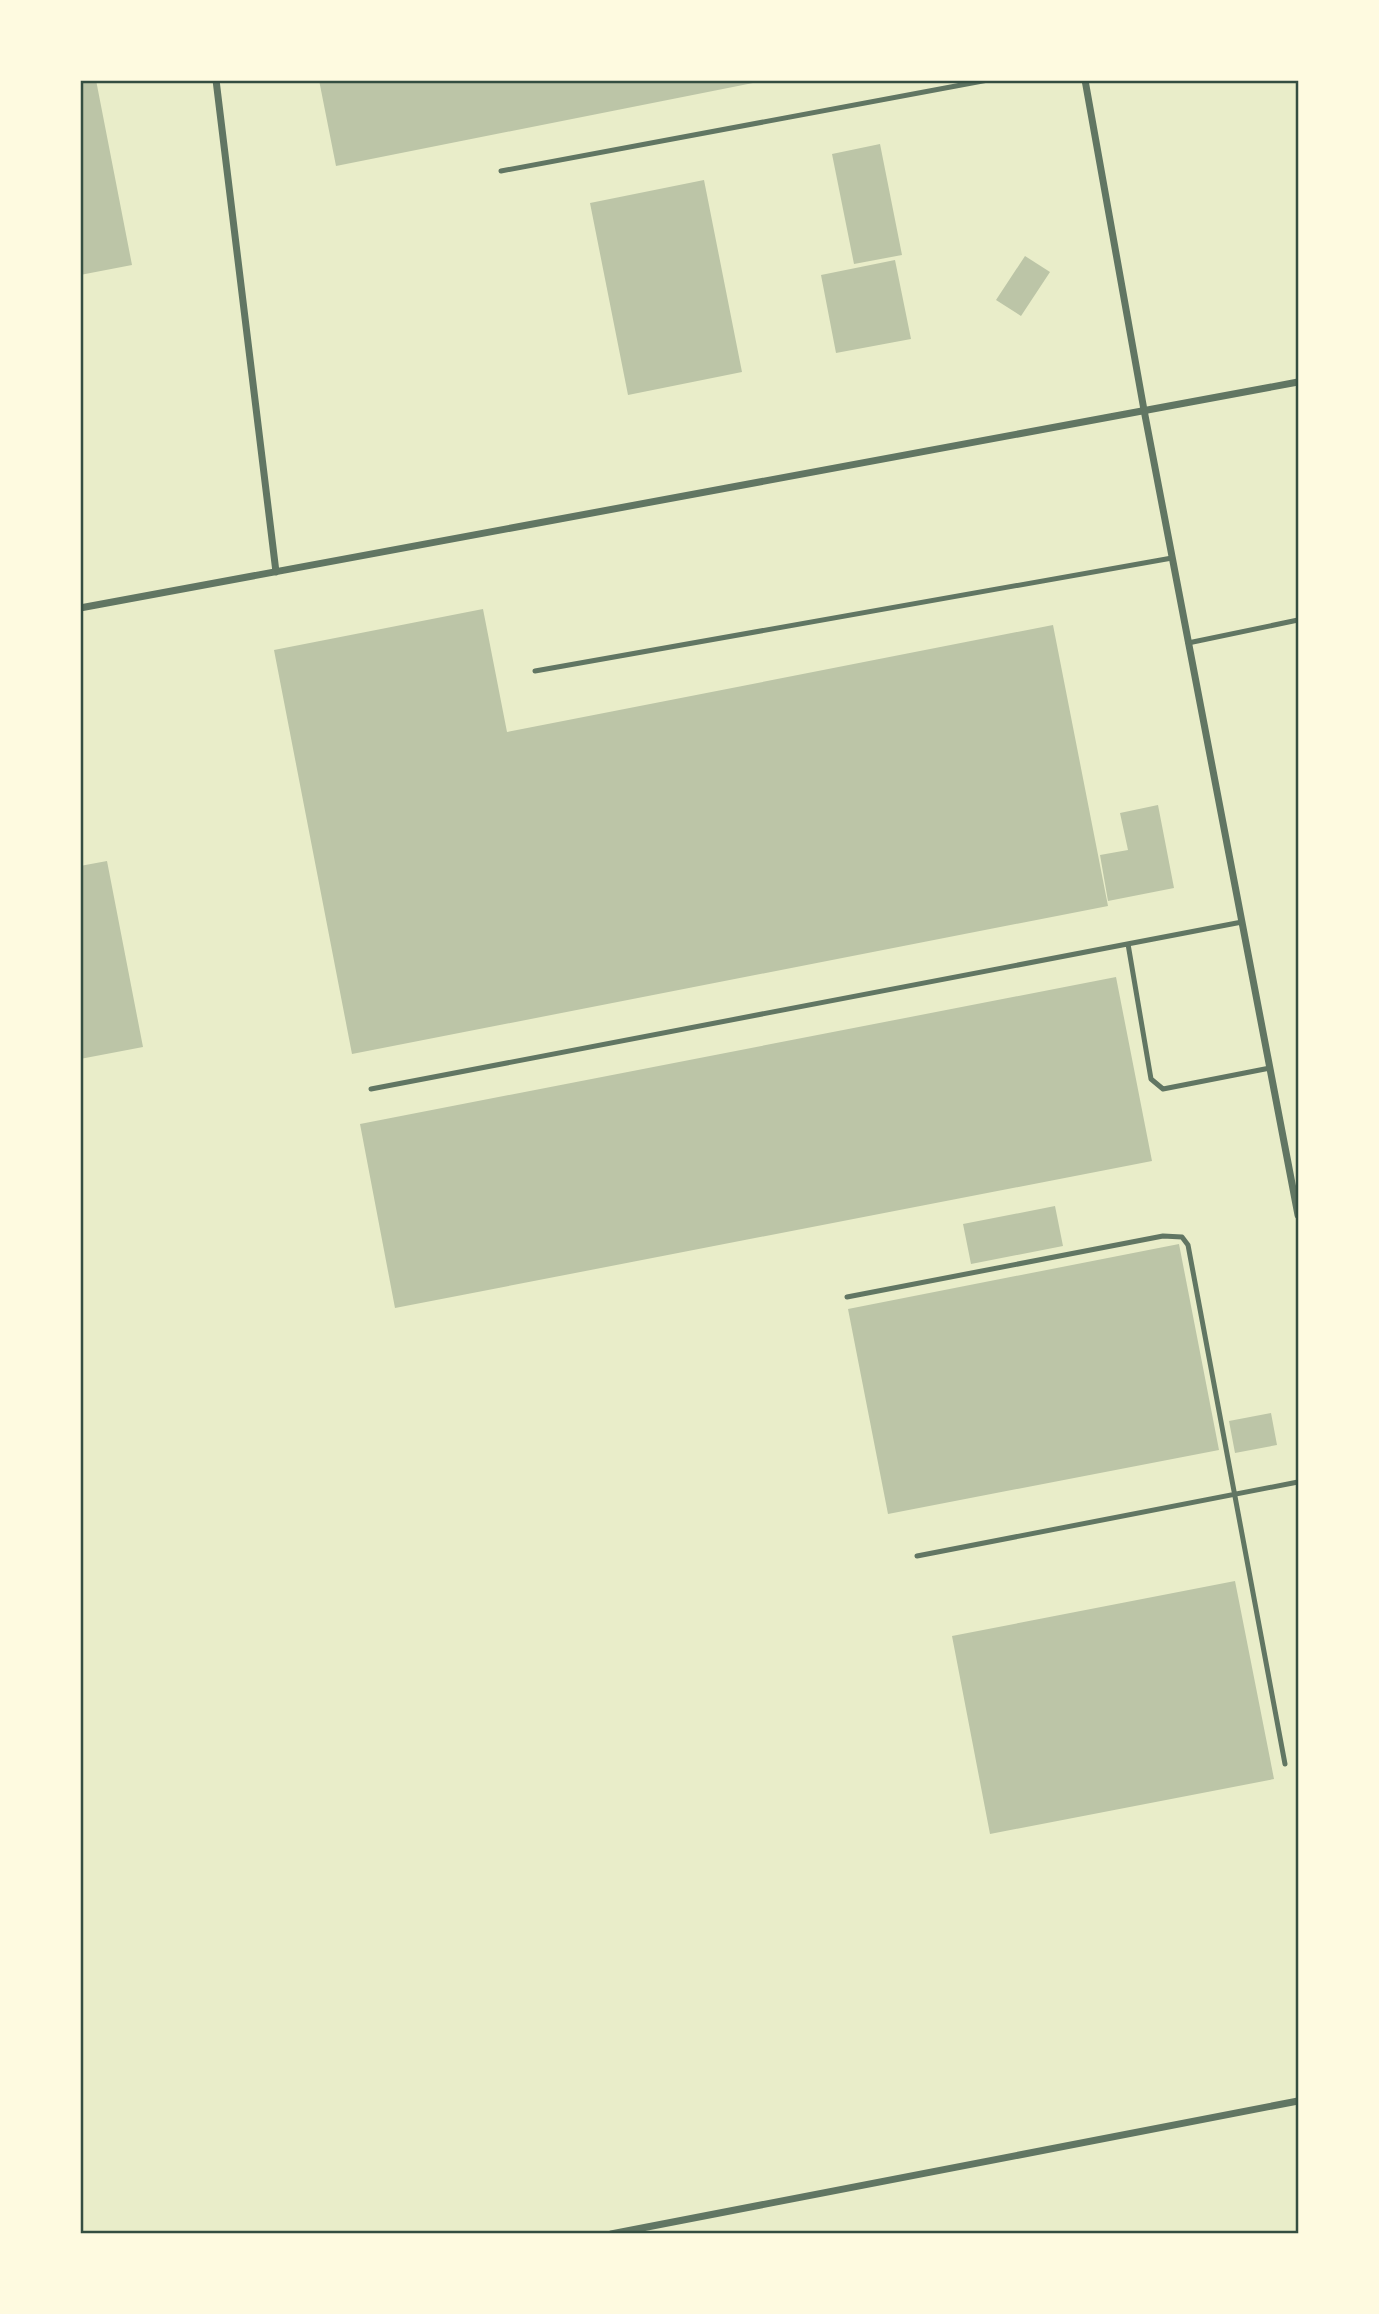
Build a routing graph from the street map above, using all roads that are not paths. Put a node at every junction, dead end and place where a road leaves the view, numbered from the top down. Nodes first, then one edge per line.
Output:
1 (216, 80) edge
2 (988, 80) edge
3 (1085, 80) edge
4 (501, 171) dead end
5 (1298, 382) edge
6 (1144, 410) junction
7 (1172, 558) junction
8 (276, 572) junction
9 (80, 608) edge
10 (1298, 620) edge
11 (1188, 643) junction
12 (536, 671) dead end
13 (1242, 922) junction
14 (1128, 944) junction
15 (1270, 1068) junction
16 (371, 1089) dead end
17 (1298, 1215) edge
18 (847, 1297) dead end
19 (1298, 1482) edge
20 (1234, 1494) junction
21 (917, 1556) dead end
22 (1285, 1764) dead end
23 (1298, 2101) edge
24 (611, 2234) edge

1 - 8 street
2 - 4 lane
3 - 6 street
5 - 6 street
6 - 7 street
6 - 8 street
7 - 11 street
7 - 12 lane
8 - 9 street
10 - 11 lane
11 - 13 street
13 - 14 lane
13 - 15 street
14 - 15 lane
14 - 16 lane
15 - 17 street
18 - 20 lane
19 - 20 lane
20 - 21 lane
20 - 22 lane
23 - 24 street

